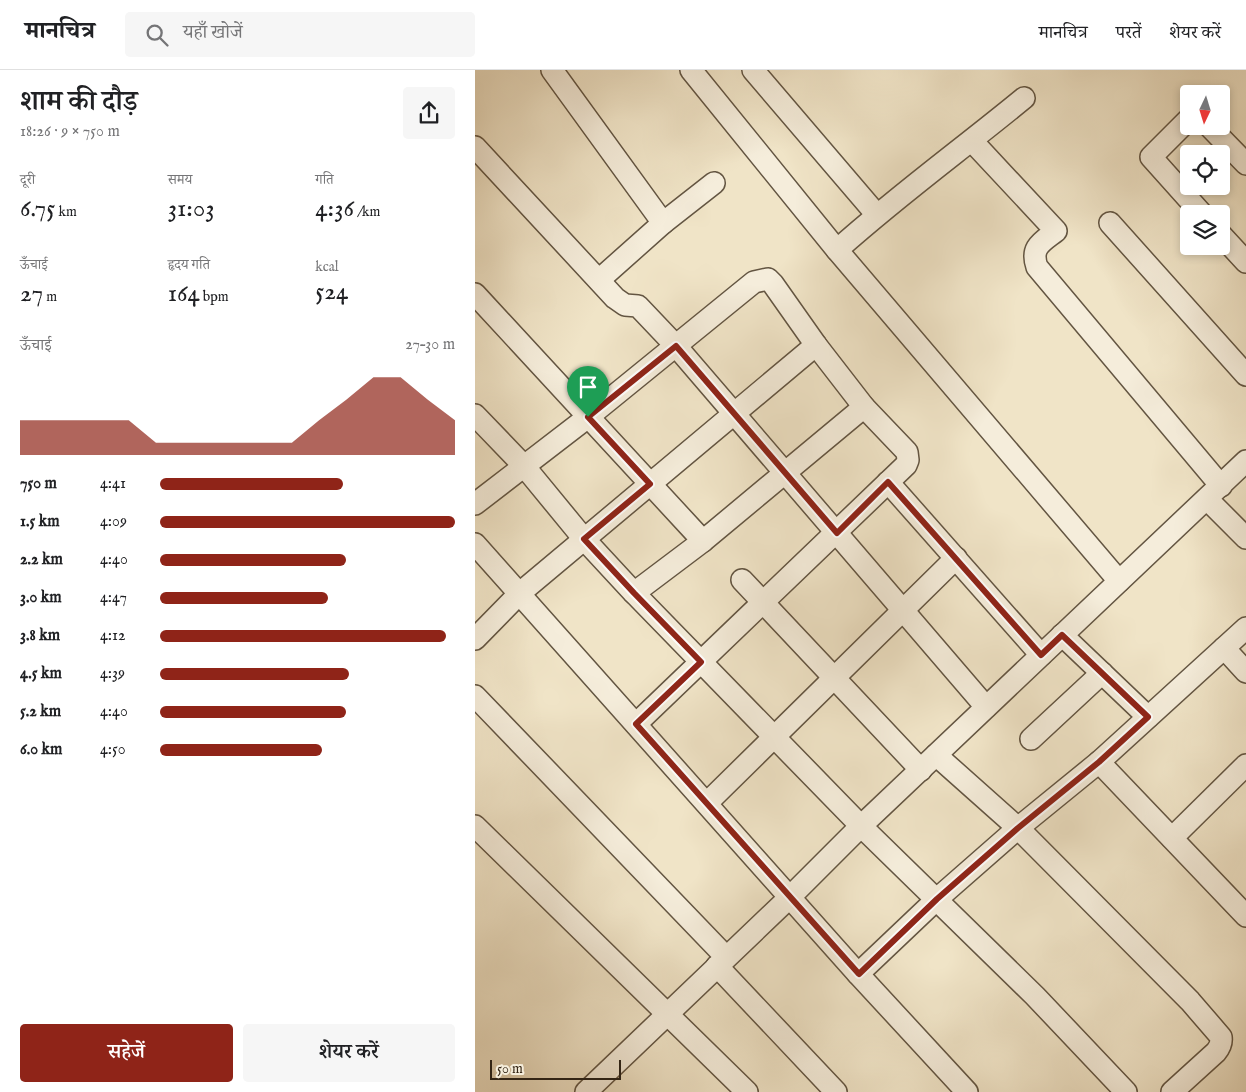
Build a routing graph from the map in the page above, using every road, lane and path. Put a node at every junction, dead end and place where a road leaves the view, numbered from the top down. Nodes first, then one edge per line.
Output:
1 (552, 70) edge
2 (691, 70) edge
3 (753, 70) edge
4 (1024, 98) dead end
5 (1180, 128) edge
6 (1218, 135) edge
7 (972, 141) junction
8 (475, 147) edge
9 (1246, 164) edge
10 (714, 183) dead end
11 (1194, 205) edge
12 (877, 215) junction
13 (663, 223) junction
14 (1110, 223) dead end
15 (1230, 245) edge
16 (837, 250) junction
17 (1246, 262) edge
18 (599, 280) junction
19 (477, 301) edge
20 (816, 345) junction
21 (676, 346) junction
22 (1246, 375) edge
23 (864, 407) junction
24 (475, 414) edge
25 (734, 414) junction
26 (588, 417) junction
27 (1246, 461) edge
28 (524, 466) junction
29 (785, 473) junction
30 (888, 482) junction
31 (650, 484) junction
32 (1214, 492) junction
33 (475, 504) edge
34 (837, 533) junction
35 (1246, 538) edge
36 (584, 539) junction
37 (703, 541) junction
38 (475, 544) edge
39 (956, 558) junction
40 (742, 580) dead end
41 (1119, 582) junction
42 (519, 593) junction
43 (634, 593) junction
44 (763, 603) junction
45 (903, 610) junction
46 (1246, 628) edge
47 (1062, 635) junction
48 (475, 639) edge
49 (1224, 648) junction
50 (1041, 655) junction
51 (701, 662) junction
52 (1246, 672) edge
53 (1102, 674) junction
54 (834, 678) junction
55 (475, 696) edge
56 (986, 707) junction
57 (1148, 717) junction
58 (636, 724) junction
59 (774, 737) junction
60 (1031, 740) dead end
61 (928, 762) junction
62 (1099, 762) junction
63 (1246, 765) edge
64 (707, 803) junction
65 (475, 826) edge
66 (861, 826) junction
67 (1018, 828) junction
68 (1172, 838) junction
69 (790, 897) junction
70 (937, 899) junction
71 (1246, 916) edge
72 (722, 962) junction
73 (859, 974) junction
74 (668, 1014) junction
75 (590, 1091) edge
76 (747, 1092) edge
77 (836, 1092) edge
78 (967, 1092) edge
79 (1126, 1092) edge
80 (1172, 1092) edge

1 - 13 street
2 - 16 street
3 - 12 street
4 - 7 street
5 - 11 street
6 - 9 street
7 - 12 street
7 - 32 street
8 - 18 street
10 - 13 street
12 - 16 street
13 - 18 street
14 - 22 street
15 - 17 street
16 - 41 street
18 - 21 street
19 - 26 street
20 - 21 street
20 - 23 street
20 - 25 street
21 - 25 street
21 - 26 street
23 - 29 street
23 - 30 street
24 - 28 street
25 - 29 street
25 - 31 street
26 - 28 street
26 - 31 street
27 - 32 street
28 - 33 street
28 - 36 street
29 - 34 street
29 - 37 street
30 - 34 street
30 - 39 street
31 - 36 street
31 - 37 street
32 - 35 street
32 - 41 street
34 - 44 street
34 - 45 street
36 - 42 street
36 - 43 street
37 - 43 street
38 - 42 street
39 - 45 street
39 - 50 street
40 - 44 street
41 - 47 street
42 - 48 street
42 - 58 street
43 - 51 street
44 - 51 street
44 - 54 street
45 - 54 street
45 - 56 street
46 - 49 street
47 - 50 street
47 - 53 street
49 - 52 street
49 - 57 street
50 - 56 street
51 - 58 street
51 - 59 street
53 - 57 street
53 - 60 street
54 - 59 street
54 - 61 street
55 - 72 street
56 - 61 street
57 - 62 street
58 - 64 street
59 - 64 street
59 - 66 street
61 - 66 street
61 - 67 street
62 - 67 street
62 - 68 street
63 - 68 street
64 - 69 street
65 - 74 street
66 - 69 street
66 - 70 street
67 - 70 street
67 - 80 street
68 - 71 street
69 - 72 street
69 - 73 street
70 - 73 street
70 - 79 street
72 - 74 street
72 - 77 street
73 - 78 street
74 - 75 street
74 - 76 street

